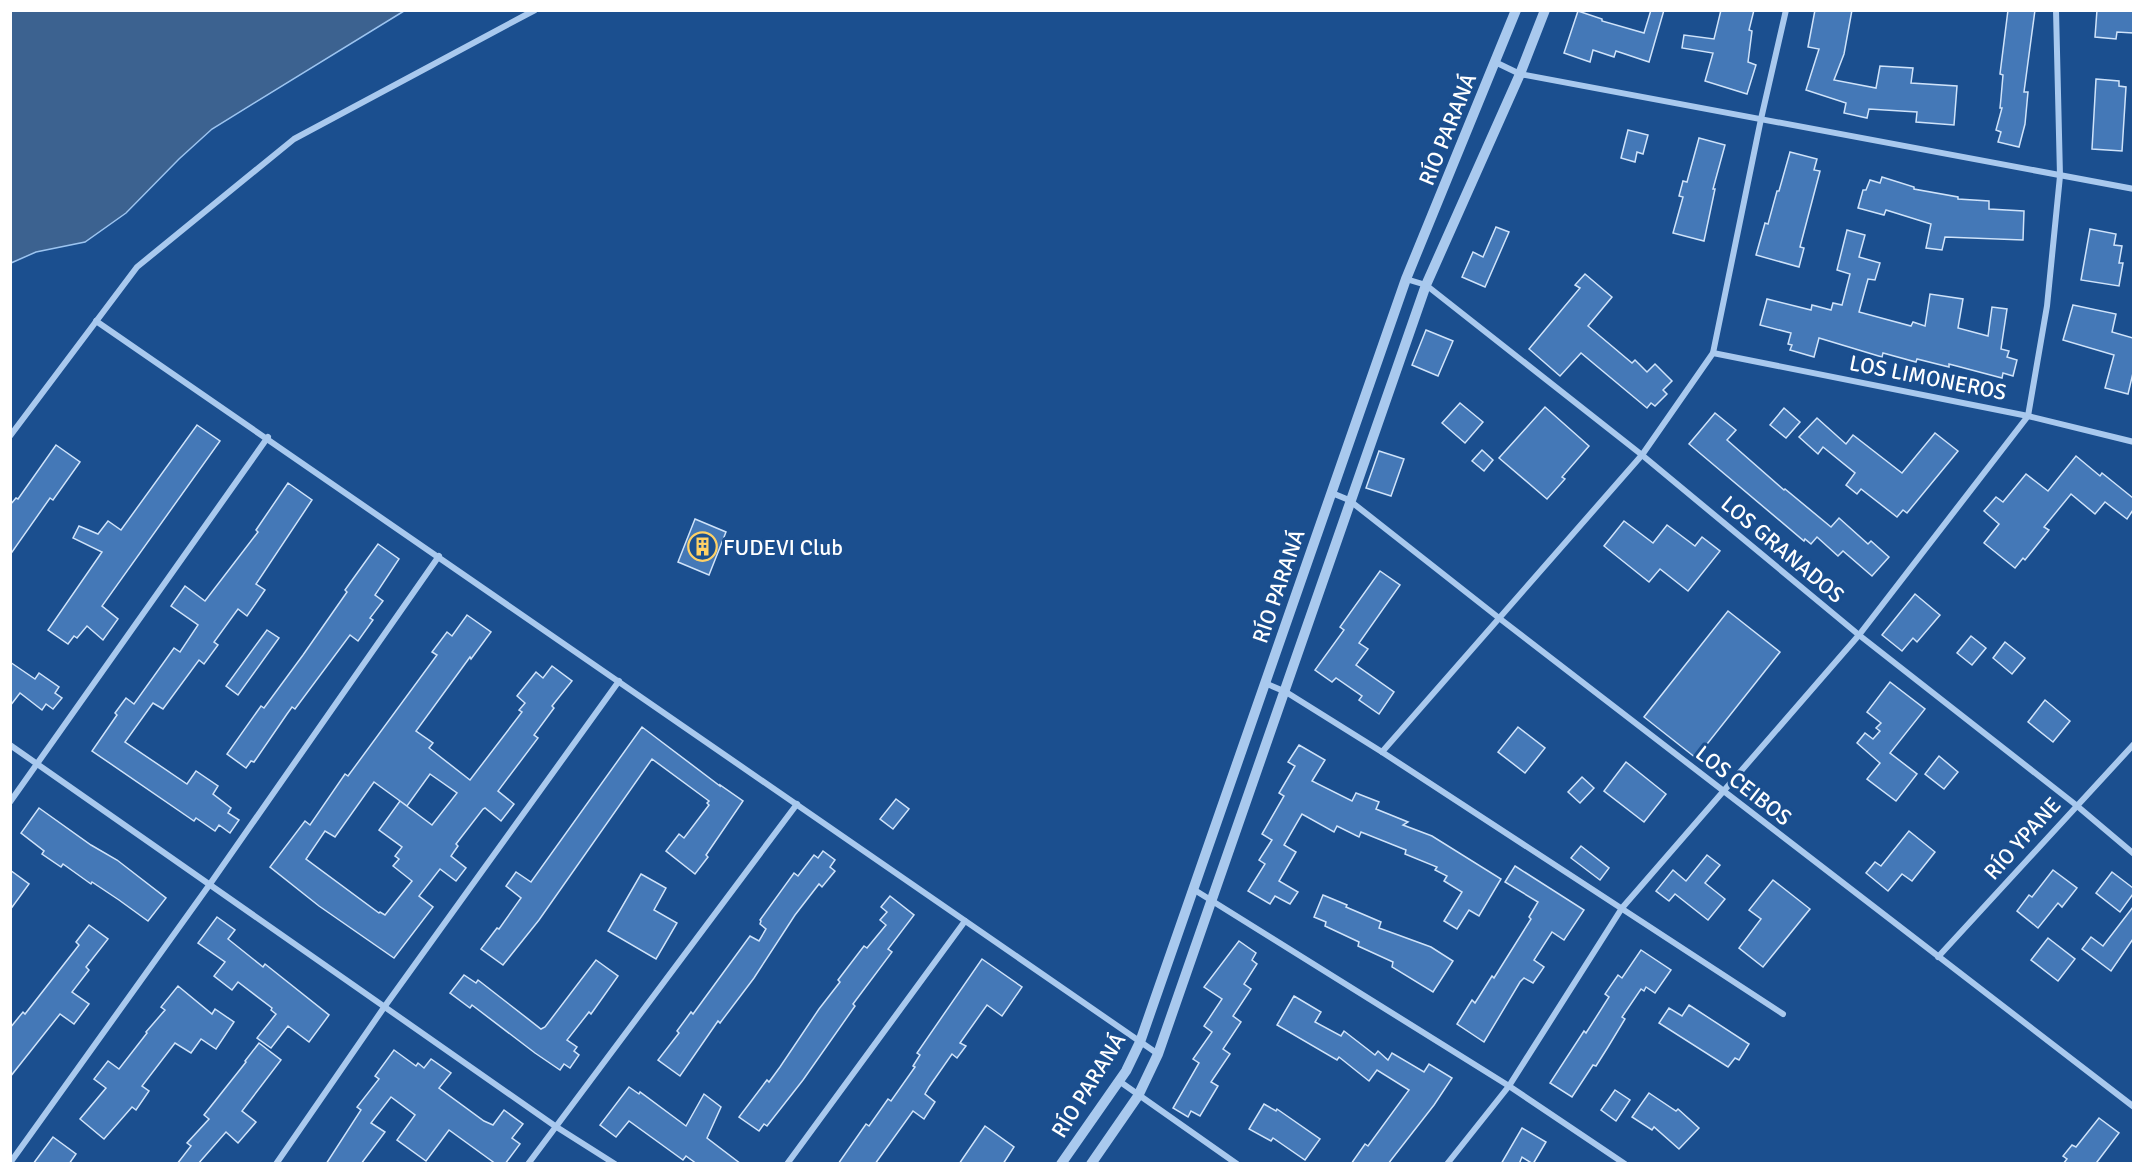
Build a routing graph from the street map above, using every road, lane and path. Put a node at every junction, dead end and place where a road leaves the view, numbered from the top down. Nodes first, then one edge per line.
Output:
1 (535, 10) edge
2 (1516, 10) edge
3 (1545, 10) edge
4 (1786, 10) edge
5 (2056, 10) edge
6 (1495, 62) junction
7 (1520, 74) junction
8 (1761, 119) junction
9 (2060, 176) junction
10 (2133, 189) edge
11 (1406, 279) junction
12 (1426, 285) junction
13 (96, 321) junction
14 (1713, 353) junction
15 (2028, 416) junction
16 (10, 436) edge
17 (268, 437) junction
18 (2133, 442) edge
19 (1642, 455) junction
20 (1332, 493) junction
21 (1349, 500) junction
22 (439, 556) junction
23 (1499, 618) junction
24 (1859, 635) junction
25 (620, 681) junction
26 (1265, 683) junction
27 (1286, 692) junction
28 (2133, 744) edge
29 (10, 745) edge
30 (1382, 752) junction
31 (37, 764) junction
32 (1723, 792) junction
33 (10, 802) edge
34 (798, 804) junction
35 (2076, 805) junction
36 (2133, 854) edge
37 (210, 884) junction
38 (1193, 889) junction
39 (1212, 901) junction
40 (1622, 908) junction
41 (965, 921) junction
42 (1938, 957) junction
43 (385, 1006) junction
44 (1784, 1014) dead end
45 (1140, 1042) junction
46 (1158, 1054) junction
47 (1119, 1081) junction
48 (1509, 1086) junction
49 (1138, 1096) junction
50 (2133, 1107) edge
51 (555, 1126) junction
52 (10, 1163) edge
53 (276, 1164) edge
54 (528, 1164) edge
55 (615, 1164) edge
56 (787, 1164) edge
57 (1061, 1164) edge
58 (1091, 1164) edge
59 (1237, 1164) edge
60 (1447, 1164) edge
61 (1625, 1164) edge

1 - 13 street
2 - 6 street, RÍO PARANÁ
3 - 7 street, RÍO PARANÁ
4 - 8 street
5 - 9 street
6 - 7 street
6 - 11 street, RÍO PARANÁ
7 - 8 street
7 - 12 street, RÍO PARANÁ
8 - 9 street
8 - 14 street
9 - 10 street
9 - 15 street
11 - 12 street, LOS GRANADOS
11 - 20 street, RÍO PARANÁ
12 - 19 street, LOS GRANADOS
12 - 21 street, RÍO PARANÁ
13 - 16 street
13 - 17 street
14 - 15 street, LOS LIMONEROS
14 - 19 street
15 - 18 street, LOS LIMONEROS
15 - 24 street
17 - 22 street
17 - 31 street
19 - 23 street
19 - 24 street, LOS GRANADOS
20 - 21 street, LOS CEIBOS
20 - 26 street, RÍO PARANÁ
21 - 23 street, LOS CEIBOS
21 - 27 street, RÍO PARANÁ
22 - 25 street
22 - 37 street
23 - 30 street
23 - 32 street, LOS CEIBOS
24 - 32 street
24 - 35 street, LOS GRANADOS
25 - 34 street
25 - 43 street
26 - 27 street
26 - 38 street, RÍO PARANÁ
27 - 30 street
27 - 39 street, RÍO PARANÁ
28 - 35 street, RÍO YPANE
29 - 31 street
30 - 40 street
31 - 33 street
31 - 37 street
32 - 40 street
32 - 42 street, LOS CEIBOS
34 - 41 street
34 - 51 street
35 - 36 street, LOS GRANADOS
35 - 42 street, RÍO YPANE
37 - 43 street
37 - 52 street
38 - 39 street
38 - 45 street, RÍO PARANÁ
39 - 46 street, RÍO PARANÁ
39 - 48 street
40 - 44 street
40 - 48 street
41 - 45 street
41 - 56 street
42 - 50 street, LOS CEIBOS
43 - 51 street
43 - 53 street
45 - 46 street
45 - 47 street, RÍO PARANÁ
46 - 49 street, RÍO PARANÁ
47 - 49 street
47 - 57 street, RÍO PARANÁ
48 - 60 street
48 - 61 street
49 - 58 street, RÍO PARANÁ
49 - 59 street
51 - 54 street
51 - 55 street

